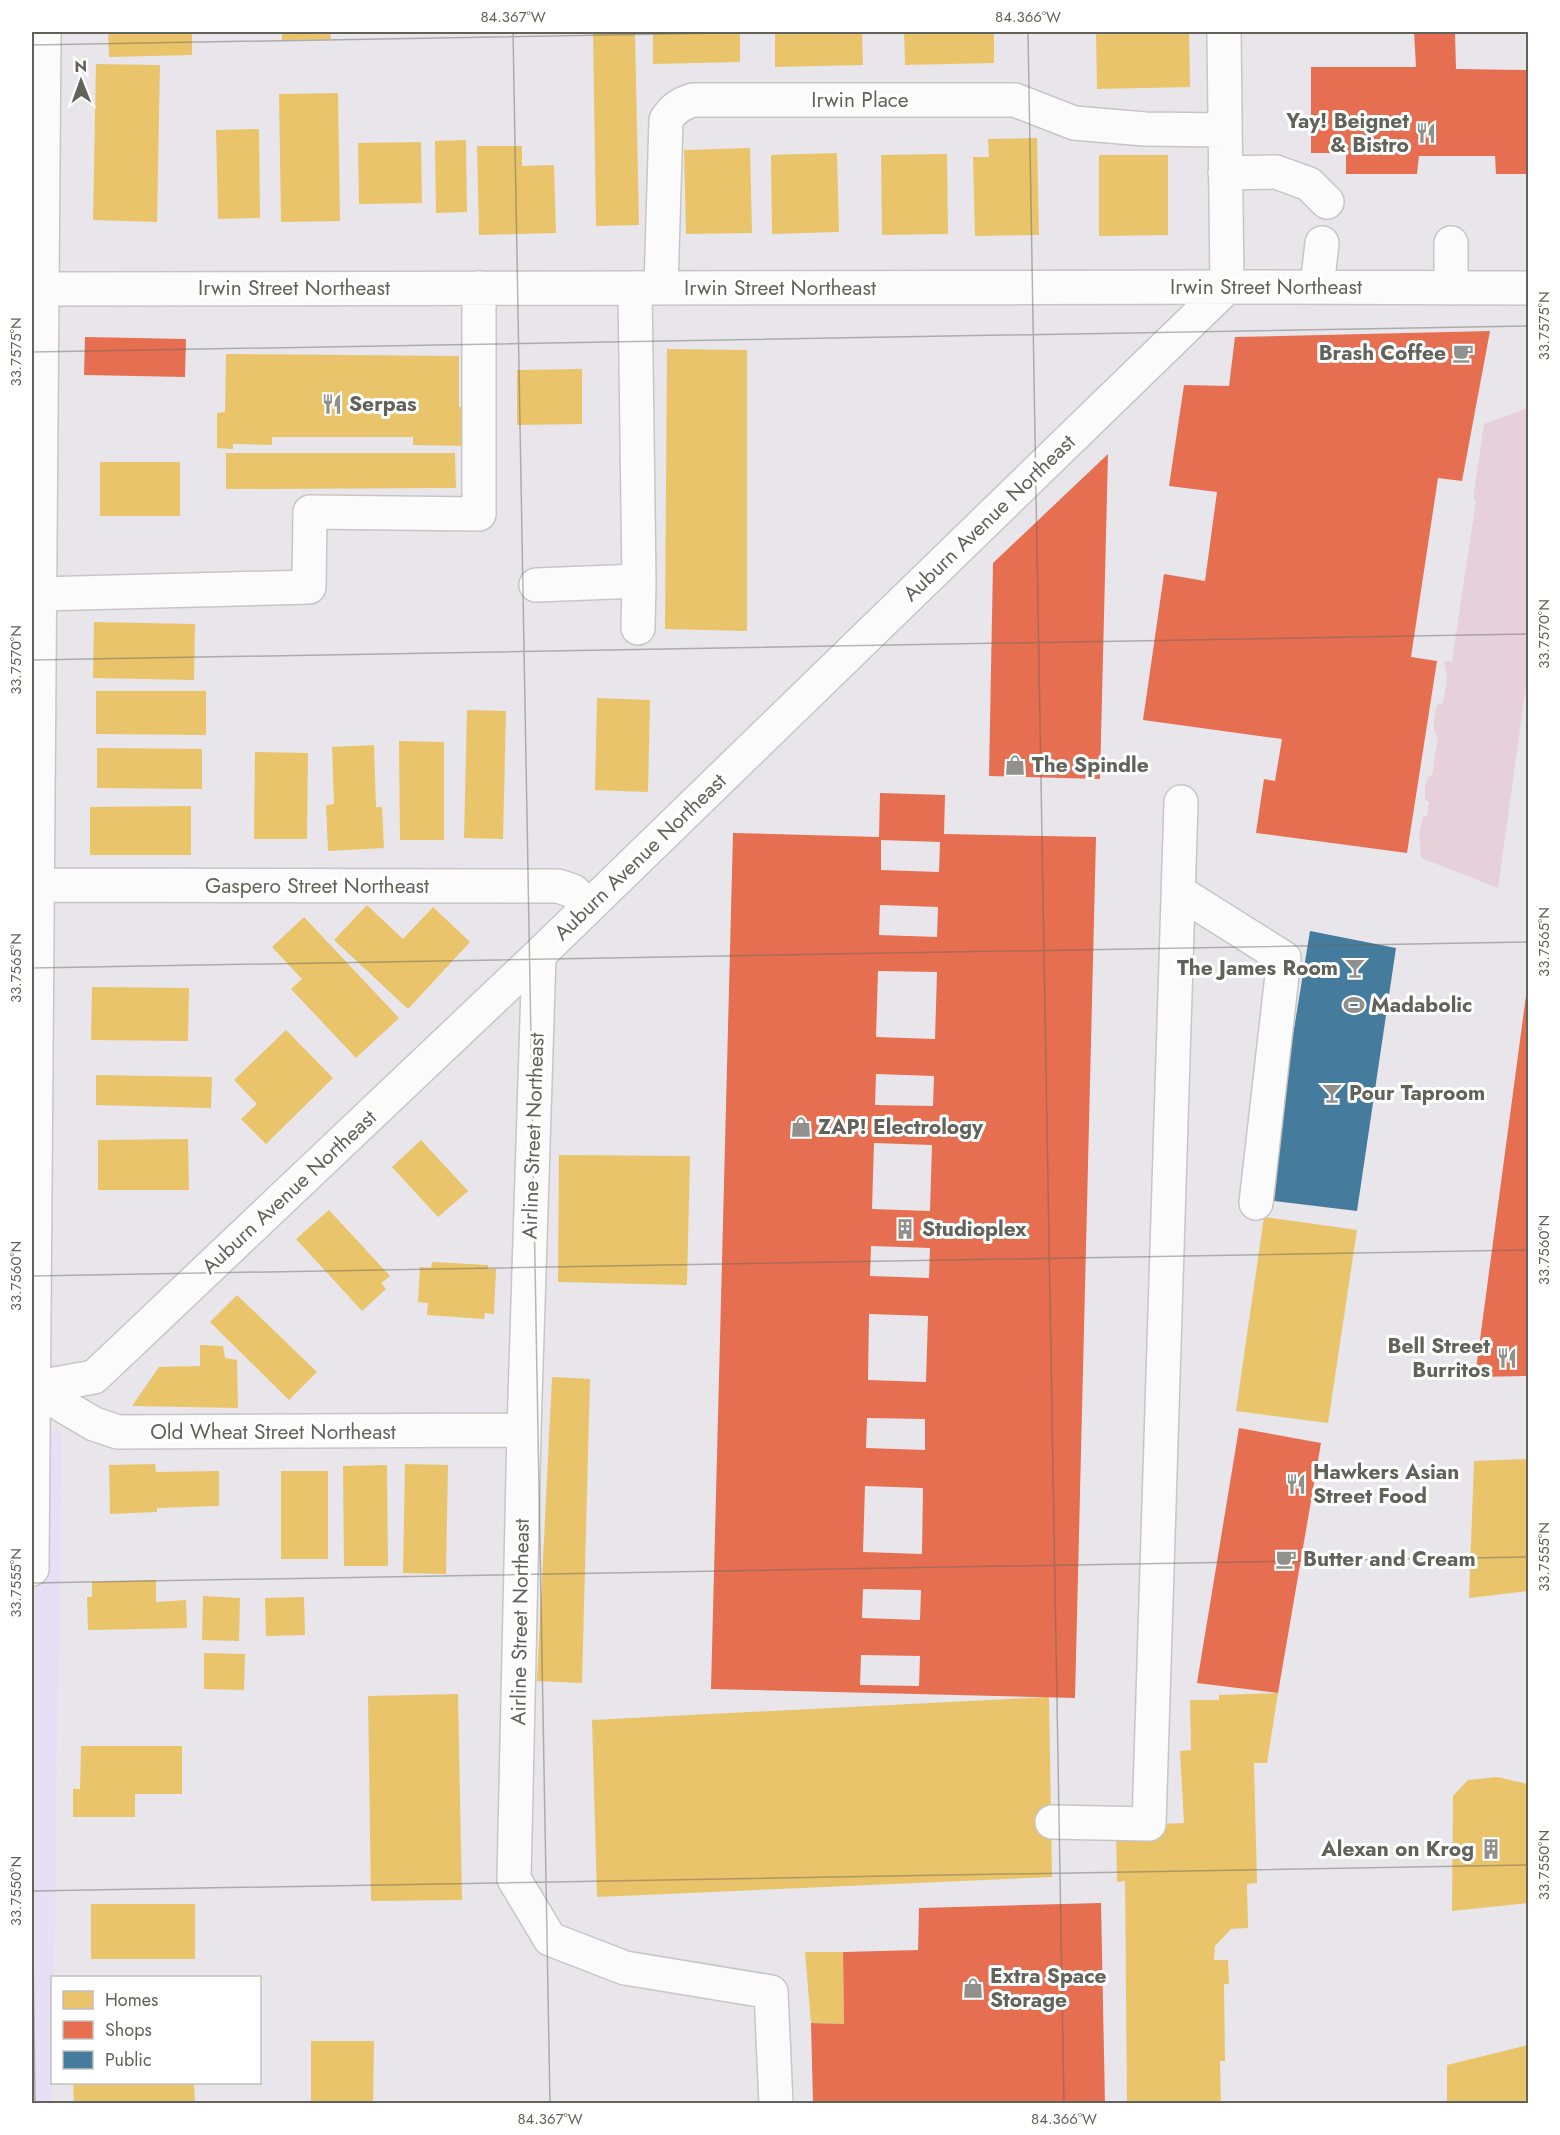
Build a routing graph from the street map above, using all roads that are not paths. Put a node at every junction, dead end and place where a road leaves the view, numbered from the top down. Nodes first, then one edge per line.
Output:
1 (44, 32) edge
2 (1224, 32) edge
3 (1225, 130) junction
4 (1225, 173) junction
5 (1327, 202) dead end
6 (1322, 243) dead end
7 (1451, 243) dead end
8 (1227, 287) junction
9 (1317, 287) junction
10 (479, 288) junction
11 (648, 288) junction
12 (1451, 288) junction
13 (1528, 288) edge
14 (37, 289) edge
15 (639, 581) junction
16 (536, 585) dead end
17 (39, 594) junction
18 (639, 628) dead end
19 (1181, 802) dead end
20 (37, 885) junction
21 (1179, 892) junction
22 (589, 906) junction
23 (539, 955) junction
24 (1256, 1203) dead end
25 (32, 1388) edge
26 (524, 1430) junction
27 (32, 1569) edge
28 (1052, 1822) dead end
29 (776, 2103) edge

1 - 14 street
2 - 3 street
3 - 4 street
3 - 11 street, Irwin Place
4 - 5 street
4 - 8 street
6 - 9 street
7 - 12 street
8 - 9 street, Irwin Street Northeast
8 - 11 street, Irwin Street Northeast
8 - 22 street, Auburn Avenue Northeast
9 - 12 street, Irwin Street Northeast
10 - 11 street, Irwin Street Northeast
10 - 14 street, Irwin Street Northeast
10 - 17 street
11 - 15 street
12 - 13 street, Irwin Street Northeast
14 - 17 street
15 - 16 street
15 - 18 street
17 - 20 street
19 - 21 street
20 - 22 street, Gaspero Street Northeast
20 - 25 street
21 - 24 street
21 - 28 street
22 - 23 street, Auburn Avenue Northeast
23 - 25 street, Auburn Avenue Northeast
23 - 26 street, Airline Street Northeast
25 - 26 street, Old Wheat Street Northeast
25 - 27 street
26 - 29 street, Airline Street Northeast

